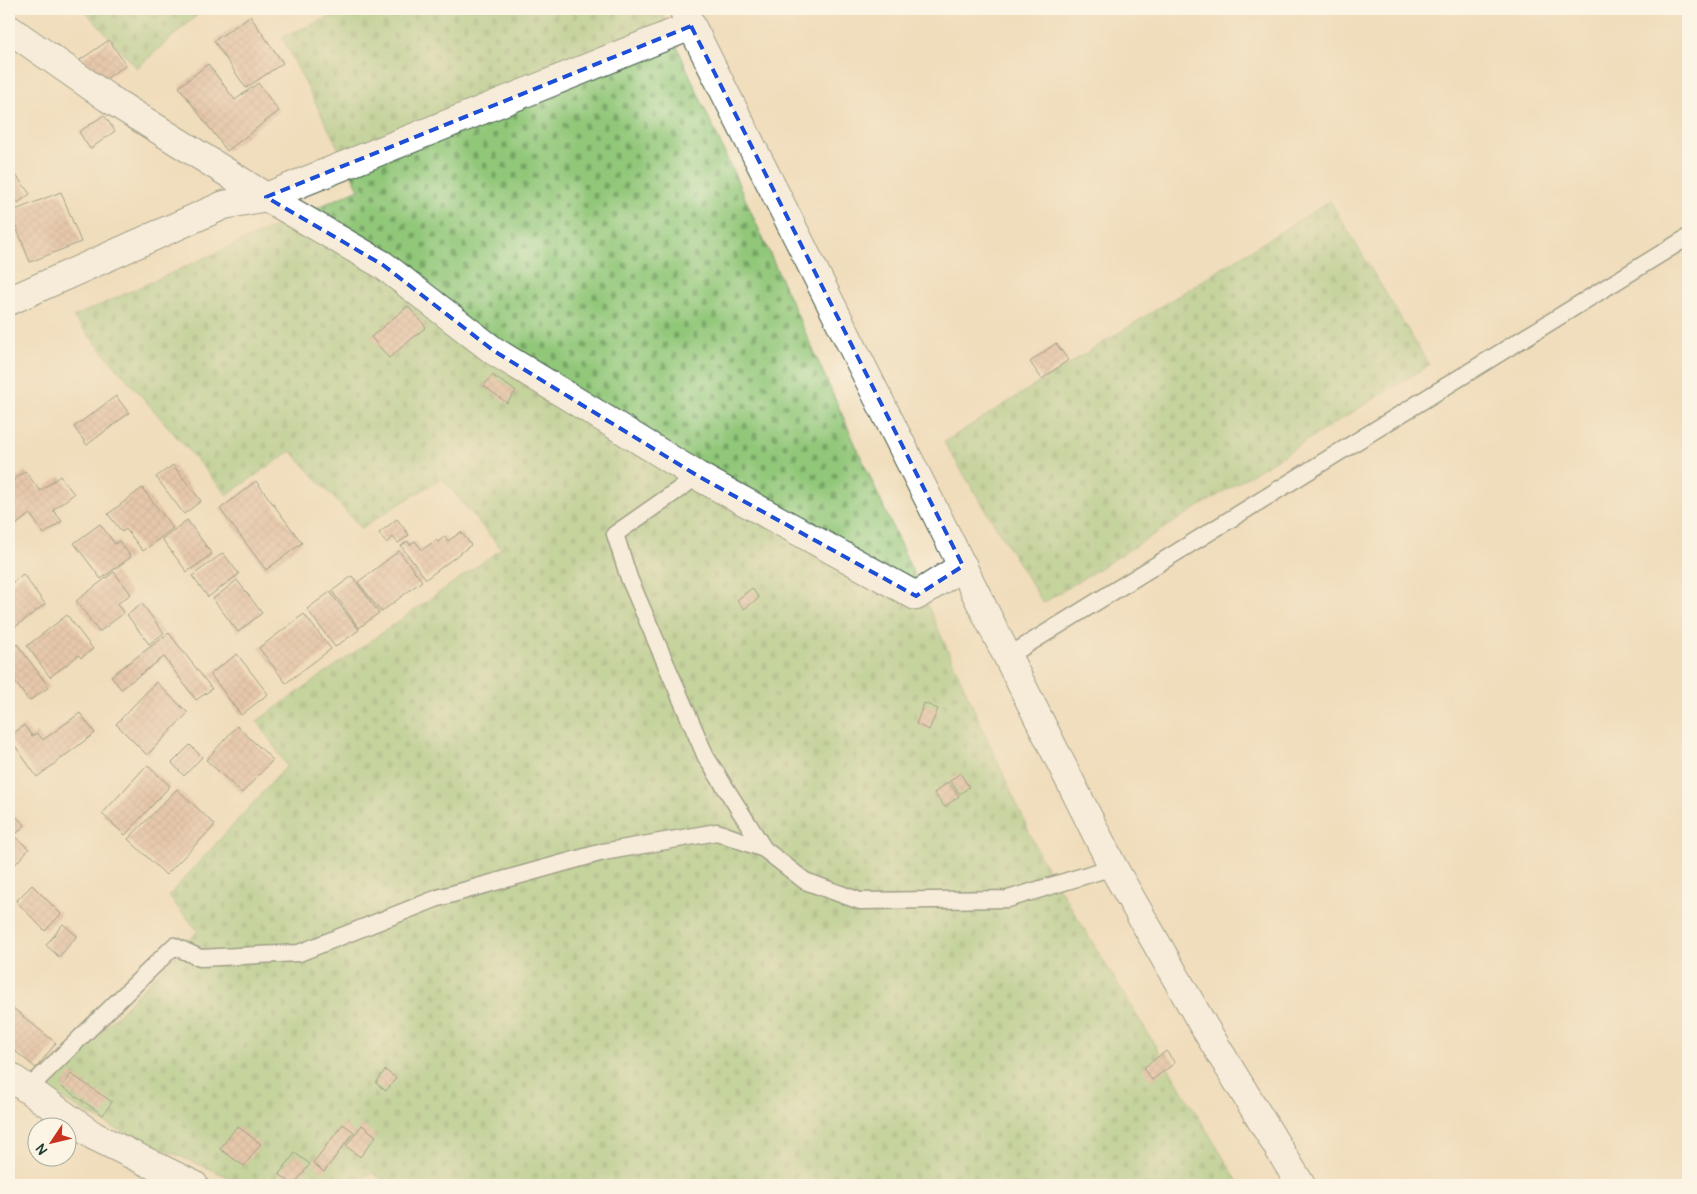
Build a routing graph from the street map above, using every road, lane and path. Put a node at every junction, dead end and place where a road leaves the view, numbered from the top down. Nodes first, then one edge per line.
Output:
1 (687, 17) edge
2 (9, 29) edge
3 (266, 197) junction
4 (1688, 237) edge
5 (9, 301) edge
6 (698, 476) junction
7 (963, 566) junction
8 (1007, 657) junction
9 (764, 849) junction
10 (1113, 867) junction
11 (18, 1083) edge
12 (194, 1185) edge
13 (1301, 1185) edge

1 - 3 street
1 - 7 street
2 - 3 street
3 - 5 street
3 - 6 street
4 - 8 lane
6 - 7 street
6 - 9 lane
7 - 8 street
8 - 10 street
9 - 10 lane
9 - 11 lane
10 - 13 street
11 - 12 street

